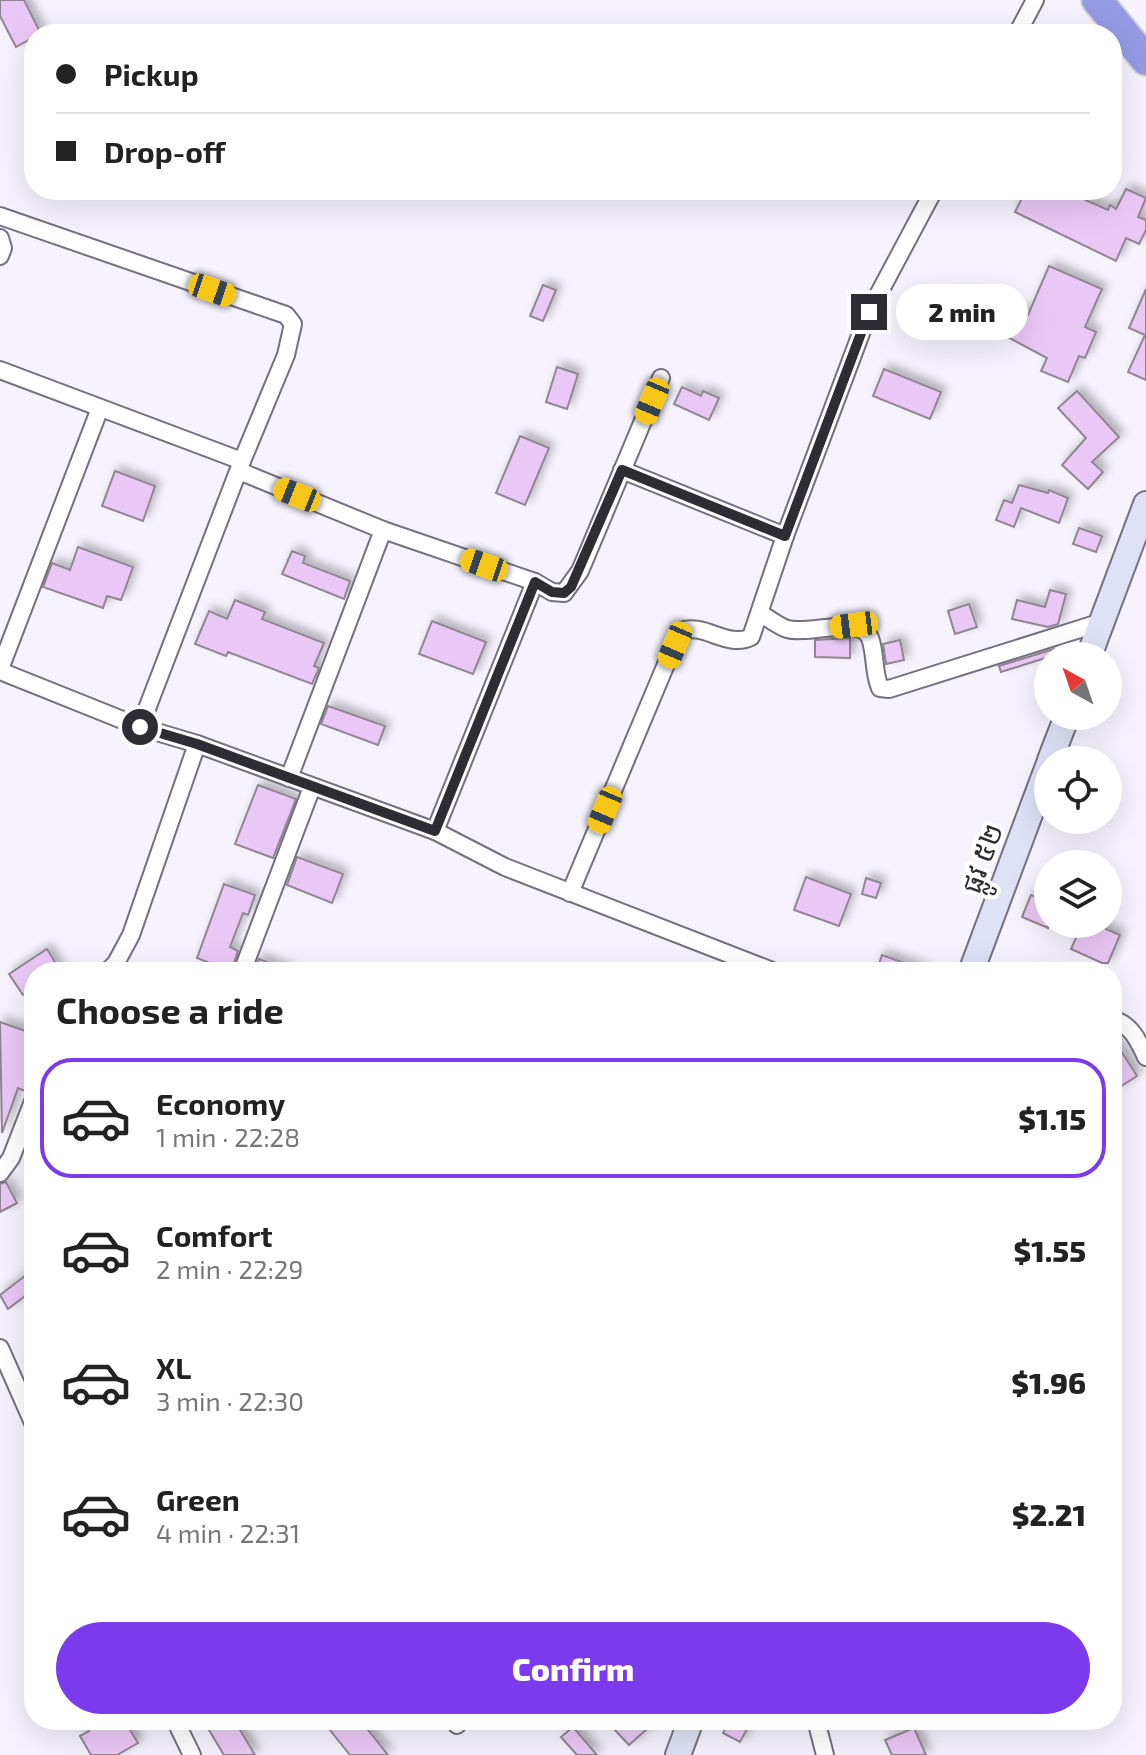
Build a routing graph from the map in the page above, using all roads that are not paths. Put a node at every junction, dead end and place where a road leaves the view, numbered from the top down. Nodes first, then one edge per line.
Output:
1 (1035, 0) edge
2 (1097, 0) edge
3 (1022, 24) edge
4 (1117, 24) edge
5 (1122, 31) edge
6 (1146, 60) edge
7 (929, 200) edge
8 (0, 216) edge
9 (0, 238) edge
10 (0, 256) edge
11 (0, 370) edge
12 (661, 378) dead end
13 (100, 408) junction
14 (241, 466) junction
15 (622, 470) junction
16 (1146, 504) edge
17 (383, 530) junction
18 (785, 536) junction
19 (535, 582) junction
20 (760, 613) junction
21 (1102, 622) junction
22 (1094, 642) edge
23 (0, 670) edge
24 (140, 727) junction
25 (197, 744) junction
26 (289, 778) junction
27 (312, 787) junction
28 (1034, 803) edge
29 (435, 831) junction
30 (570, 893) junction
31 (117, 962) edge
32 (246, 962) edge
33 (731, 962) edge
34 (975, 962) edge
35 (1122, 1023) edge
36 (1146, 1057) edge
37 (24, 1125) edge
38 (0, 1173) edge
39 (0, 1348) edge
40 (24, 1399) edge
41 (180, 1730) edge
42 (687, 1730) edge
43 (819, 1730) edge
44 (192, 1755) edge
45 (678, 1755) edge
46 (825, 1755) edge

1 - 3 street
2 - 4 highway
5 - 6 highway
7 - 18 street
8 - 14 street
9 - 10 street
11 - 13 street
12 - 15 street
13 - 14 street
13 - 23 street
14 - 17 street
14 - 24 street
15 - 18 street
15 - 19 street
16 - 21 street
17 - 19 street
17 - 26 street
18 - 20 street
19 - 29 street
20 - 21 street
20 - 30 street
21 - 22 street
23 - 24 street
24 - 25 street
25 - 26 street
25 - 31 street
26 - 27 street
27 - 29 street
27 - 32 street
28 - 34 street, ផ្លូវ ៥២
29 - 30 street
30 - 33 street
35 - 36 street
37 - 38 street
39 - 40 street
41 - 44 street
42 - 45 street
43 - 46 street

